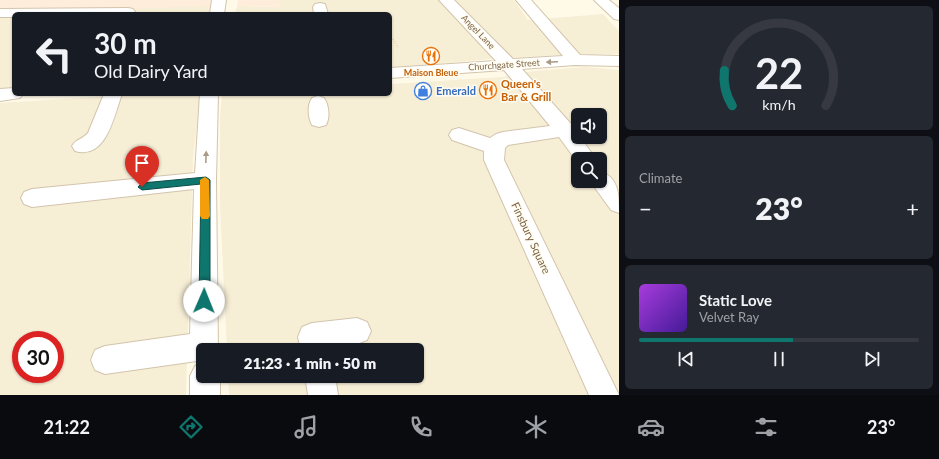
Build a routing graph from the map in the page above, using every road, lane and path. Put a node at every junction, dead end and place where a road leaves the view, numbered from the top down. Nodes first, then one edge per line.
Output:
1 (220, 0) edge
2 (446, 0) edge
3 (523, 0) edge
4 (601, 0) edge
5 (217, 12) edge
6 (0, 13) edge
7 (12, 13) edge
8 (619, 16) edge
9 (393, 39) dead end
10 (398, 48) dead end
11 (575, 60) junction
12 (619, 61) edge
13 (509, 64) junction
14 (392, 73) edge
15 (12, 94) edge
16 (0, 95) edge
17 (112, 96) edge
18 (209, 96) edge
19 (318, 102) dead end
20 (320, 120) dead end
21 (565, 130) junction
22 (459, 135) dead end
23 (82, 146) dead end
24 (494, 147) junction
25 (581, 152) edge
26 (206, 180) junction
27 (607, 188) edge
28 (32, 198) dead end
29 (619, 204) edge
30 (357, 331) dead end
31 (204, 343) edge
32 (313, 343) edge
33 (196, 349) edge
34 (105, 360) dead end
35 (205, 383) edge
36 (321, 383) edge
37 (205, 395) edge
38 (323, 395) edge
39 (604, 395) edge

1 - 5 street
2 - 13 street, Angel Lane
3 - 11 street
4 - 8 street
6 - 7 street
9 - 10 path
11 - 12 street, Churchgate Street
11 -> 13 street, Churchgate Street
13 - 14 street, Churchgate Street
13 - 21 street, Angel Lane
15 - 16 street
17 - 23 street
26 -> 18 street
19 - 20 street
21 - 24 street
21 - 25 street, Angel Lane
22 - 24 street
24 - 39 street, Finsbury Square
26 - 28 street
26 - 31 street
27 - 29 street
30 - 32 street
33 - 34 street
35 - 37 street
36 - 38 street

